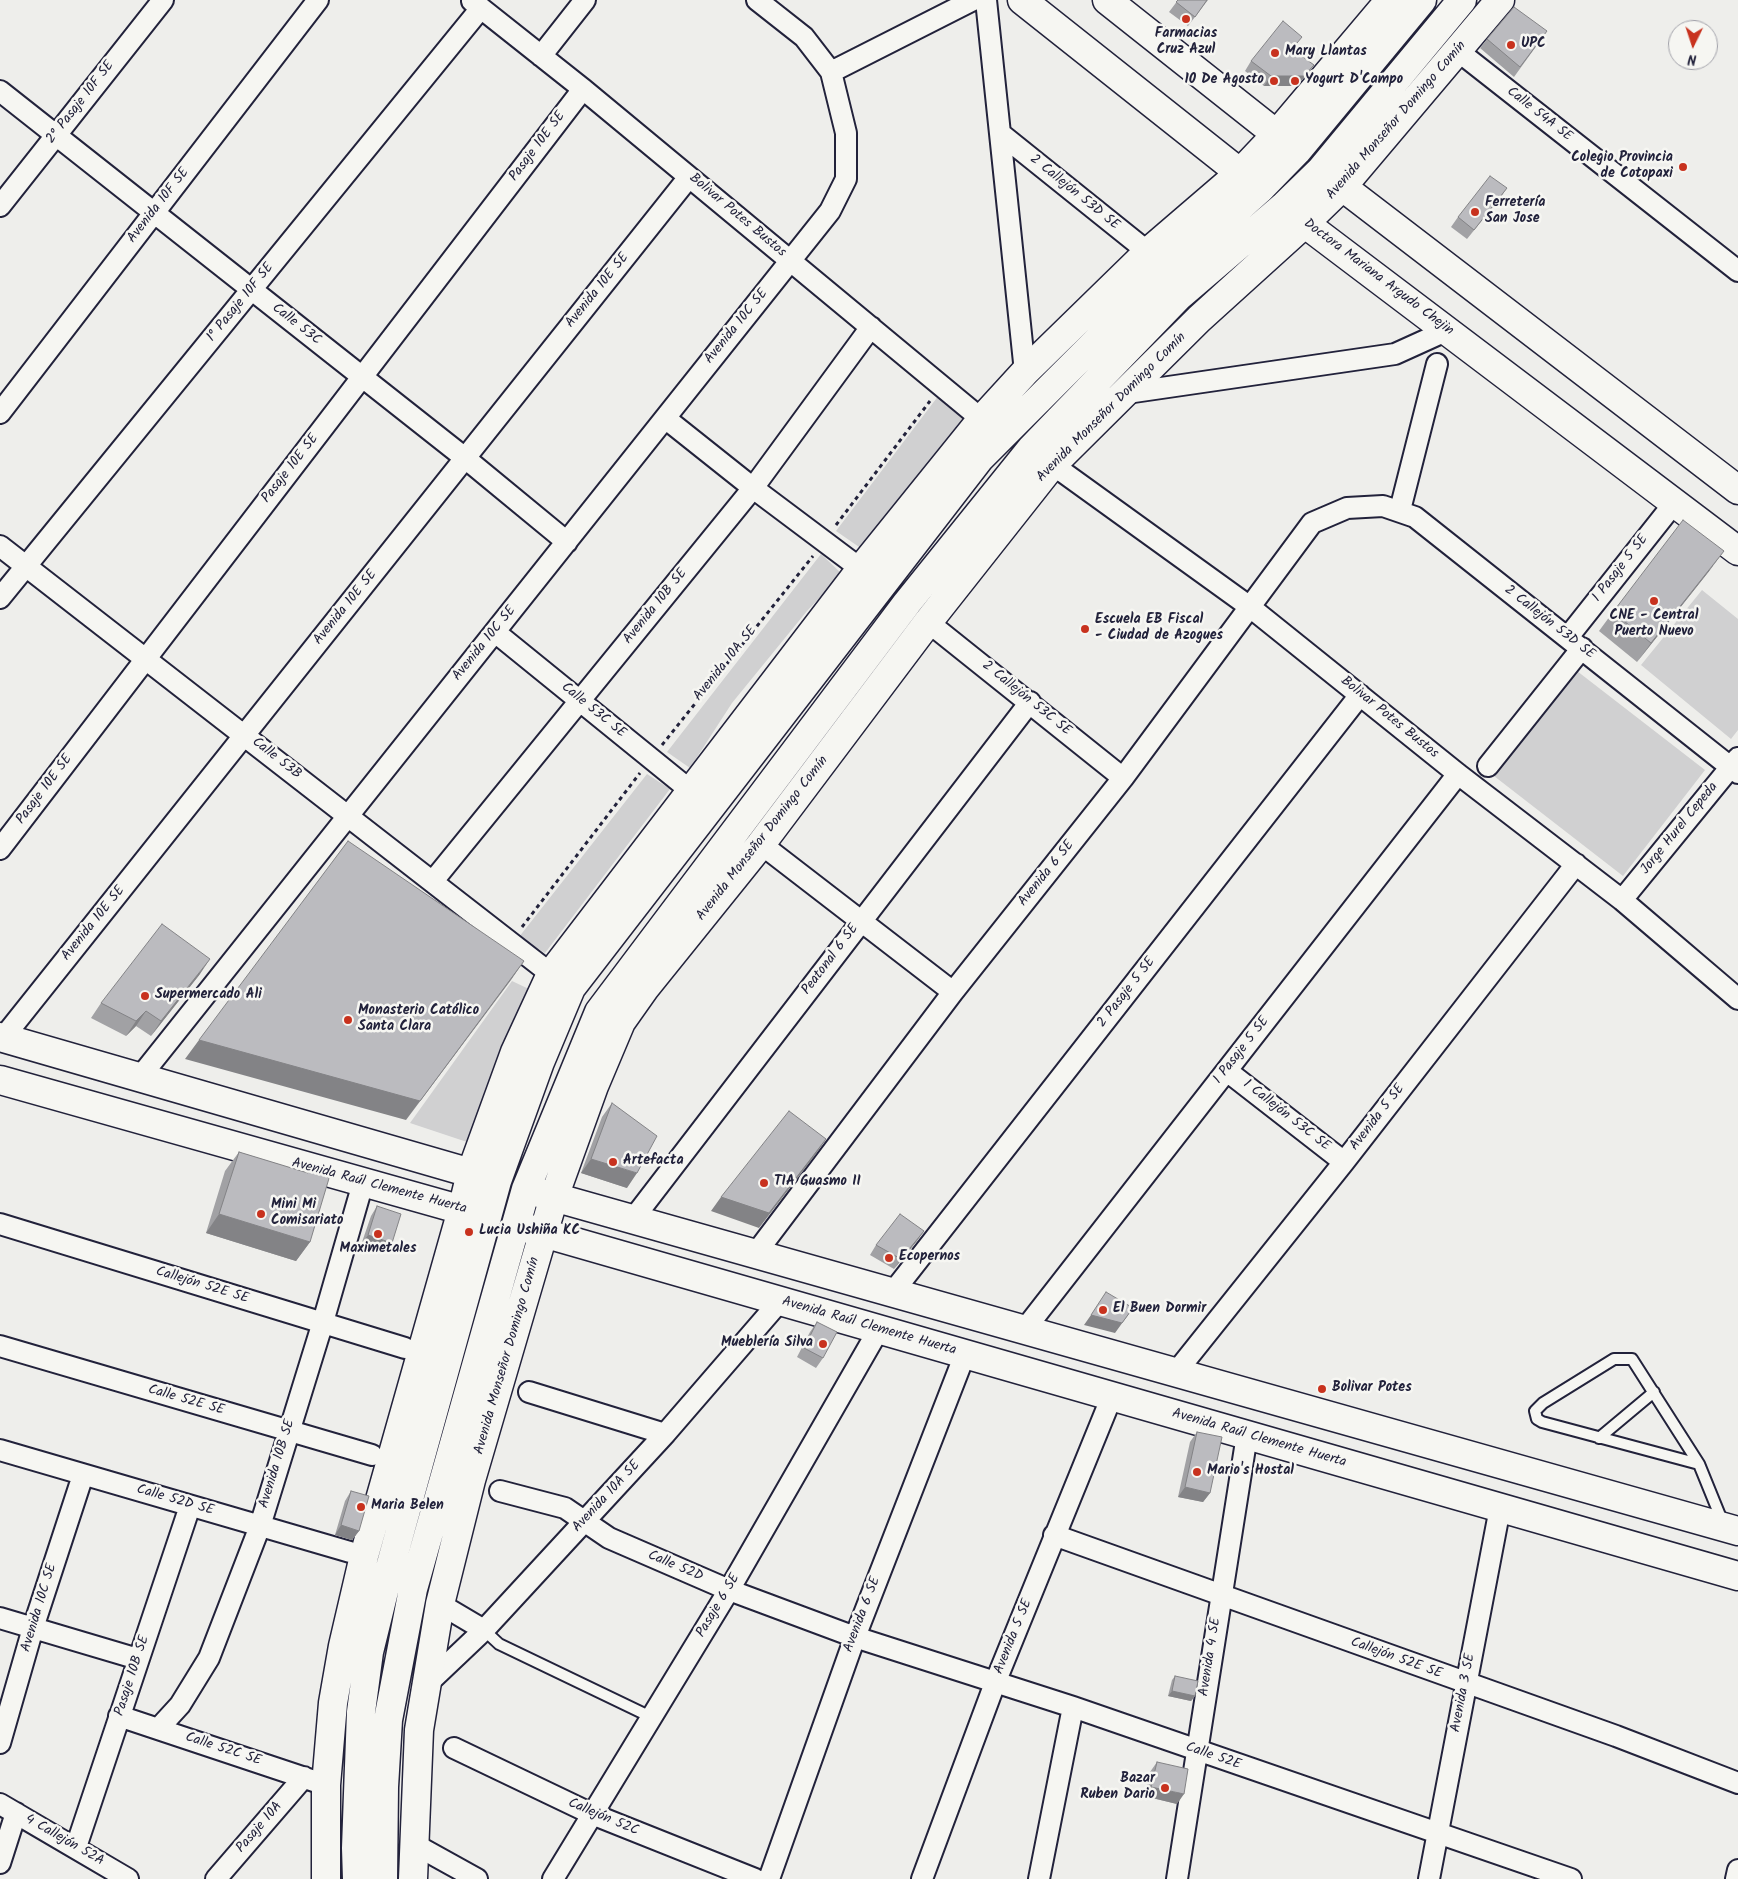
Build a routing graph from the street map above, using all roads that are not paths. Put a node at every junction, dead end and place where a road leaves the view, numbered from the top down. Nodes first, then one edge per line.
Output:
1 (163, 0) edge
2 (318, 0) edge
3 (585, 0) edge
4 (757, 0) edge
5 (972, 0) edge
6 (986, 0) edge
7 (1022, 0) edge
8 (1107, 0) edge
9 (1390, 0) edge
10 (1422, 0) edge
11 (1462, 0) edge
12 (1500, 0) edge
13 (476, 4) edge
14 (1458, 51) junction
15 (541, 56) junction
16 (831, 72) junction
17 (583, 89) junction
18 (0, 91) edge
19 (1001, 134) junction
20 (56, 136) junction
21 (1287, 143) junction
22 (1321, 170) junction
23 (689, 177) junction
24 (1250, 181) junction
25 (1342, 187) junction
26 (0, 206) edge
27 (1283, 208) junction
28 (153, 214) junction
29 (1305, 223) junction
30 (1148, 252) junction
31 (790, 261) junction
32 (1738, 271) edge
33 (252, 290) junction
34 (871, 327) junction
35 (1448, 330) junction
36 (1437, 364) dead end
37 (1025, 372) junction
38 (362, 377) junction
39 (1127, 393) junction
40 (0, 413) edge
41 (665, 418) junction
42 (992, 427) junction
43 (1041, 457) junction
44 (465, 458) junction
45 (753, 488) junction
46 (1738, 490) edge
47 (1675, 502) junction
48 (1347, 508) joint
49 (1400, 510) junction
50 (566, 542) junction
51 (0, 546) edge
52 (1738, 551) edge
53 (26, 566) junction
54 (861, 570) junction
55 (0, 598) edge
56 (1250, 607) junction
57 (928, 622) junction
58 (495, 632) junction
59 (1575, 643) junction
60 (146, 659) junction
61 (1360, 695) junction
62 (580, 701) junction
63 (1030, 702) junction
64 (244, 735) junction
65 (1488, 766) dead end
66 (1736, 766) edge
67 (1458, 774) junction
68 (1123, 778) junction
69 (691, 791) junction
70 (348, 816) junction
71 (761, 844) junction
72 (0, 849) edge
73 (658, 855) junction
74 (1576, 864) junction
75 (432, 881) junction
76 (1622, 900) junction
77 (860, 921) junction
78 (551, 974) junction
79 (952, 992) junction
80 (1738, 999) edge
81 (1, 1039) edge
82 (1227, 1071) junction
83 (140, 1077) junction
84 (0, 1080) edge
85 (1344, 1162) junction
86 (440, 1176) dead end
87 (363, 1183) junction
88 (508, 1199) junction
89 (633, 1219) junction
90 (0, 1224) edge
91 (756, 1253) junction
92 (893, 1292) junction
93 (780, 1301) junction
94 (323, 1322) junction
95 (879, 1329) junction
96 (1025, 1329) junction
97 (0, 1346) edge
98 (405, 1348) dead end
99 (965, 1354) junction
100 (1177, 1371) junction
101 (529, 1392) dead end
102 (1654, 1392) junction
103 (1112, 1396) junction
104 (1288, 1416) dead end
105 (288, 1431) junction
106 (665, 1434) junction
107 (1247, 1435) junction
108 (1599, 1438) junction
109 (0, 1450) edge
110 (372, 1455) dead end
111 (1699, 1464) junction
112 (83, 1474) junction
113 (500, 1490) dead end
114 (190, 1506) junction
115 (1500, 1508) junction
116 (584, 1522) junction
117 (260, 1526) junction
118 (1733, 1533) edge
119 (1054, 1535) junction
120 (427, 1539) junction
121 (454, 1548) junction
122 (350, 1552) dead end
123 (1738, 1576) edge
124 (729, 1590) junction
125 (1221, 1594) junction
126 (440, 1604) junction
127 (0, 1618) edge
128 (33, 1628) junction
129 (484, 1630) junction
130 (855, 1637) junction
131 (343, 1646) junction
132 (370, 1652) junction
133 (138, 1659) junction
134 (995, 1683) junction
135 (426, 1685) junction
136 (1466, 1685) junction
137 (1073, 1707) junction
138 (119, 1716) junction
139 (652, 1717) junction
140 (158, 1729) junction
141 (0, 1743) edge
142 (454, 1748) dead end
143 (1197, 1751) junction
144 (315, 1781) junction
145 (1738, 1783) edge
146 (8, 1809) edge
147 (592, 1814) junction
148 (1438, 1833) junction
149 (412, 1843) junction
150 (76, 1847) junction
151 (0, 1863) edge
152 (325, 1866) edge
153 (1738, 1870) edge
154 (128, 1879) edge
155 (216, 1879) edge
156 (314, 1879) edge
157 (357, 1879) edge
158 (383, 1879) edge
159 (412, 1879) edge
160 (477, 1879) edge
161 (553, 1879) edge
162 (755, 1879) edge
163 (769, 1879) edge
164 (922, 1879) edge
165 (1039, 1879) edge
166 (1177, 1879) edge
167 (1429, 1879) edge
168 (1571, 1879) edge
169 (1736, 1879) edge

1 - 20 street, 2° Pasaje 10F SE
2 - 28 street, Avenida 10F SE
3 - 15 street
4 - 16 street
5 - 16 street
6 - 19 street
7 - 24 main road, Doctora Mariana Argudo Chejin
8 - 21 main road
9 - 21 main road, Avenida Monseñor Domingo Comín
10 - 21 main road, Avenida Monseñor Domingo Comín
11 - 22 main road, Avenida Monseñor Domingo Comín
12 - 14 main road, Avenida Monseñor Domingo Comín
13 - 15 street, Bolivar Potes Bustos
13 - 33 street, 1° Pasaje 10F SE
14 - 25 main road, Avenida Monseñor Domingo Comín
14 - 32 street, Calle 54A SE
15 - 17 street, Bolivar Potes Bustos
16 - 31 street, Avenida 10C SE
17 - 23 street, Bolivar Potes Bustos
17 - 38 street, Pasaje 10E SE
18 - 20 street, Calle 53C
19 - 30 street, 2 Callejón 53D SE
19 - 37 street
20 - 26 street, 2° Pasaje 10F SE
20 - 28 street, Calle 53C
21 - 22 main road
21 - 24 main road, Avenida Monseñor Domingo Comín
22 - 25 main road
22 - 27 main road, Avenida Monseñor Domingo Comín
23 - 31 street, Bolivar Potes Bustos
23 - 44 street, Avenida 10E SE
24 - 27 main road, Doctora Mariana Argudo Chejin
24 - 30 main road, Avenida Monseñor Domingo Comín
24 - 42 main road, Avenida Monseñor Domingo Comín
25 - 29 main road, Avenida Monseñor Domingo Comín
25 - 46 main road
27 - 29 main road, Doctora Mariana Argudo Chejin
27 - 43 main road, Avenida Monseñor Domingo Comín
28 - 33 street, Calle 53C
28 - 40 street, Avenida 10F SE
29 - 35 main road, Doctora Mariana Argudo Chejin
29 - 39 main road, Avenida Monseñor Domingo Comín
30 - 37 main road, Avenida Monseñor Domingo Comín
31 - 34 street, Bolivar Potes Bustos
31 - 41 street, Avenida 10C SE
33 - 38 street, Calle 53C
33 - 53 street, 1° Pasaje 10F SE
34 - 42 street, Bolivar Potes Bustos
34 - 45 street, Avenida 10B SE
35 - 39 street
35 - 47 main road, Doctora Mariana Argudo Chejin
36 - 49 street
37 - 42 main road, Avenida Monseñor Domingo Comín
38 - 44 street, Calle 53C
38 - 60 street, Pasaje 10E SE
39 - 43 main road, Avenida Monseñor Domingo Comín
41 - 45 street
41 - 50 street, Avenida 10C SE
42 - 54 main road, Avenida Monseñor Domingo Comín
42 - 73 main road, Avenida Monseñor Domingo Comín
43 - 56 street, Bolivar Potes Bustos
43 - 57 main road, Avenida Monseñor Domingo Comín
43 - 88 main road, Avenida Monseñor Domingo Comín
44 - 50 street, Calle 53C
44 - 64 street, Avenida 10E SE
45 - 54 street
45 - 62 street, Avenida 10B SE
47 - 52 main road, Doctora Mariana Argudo Chejin
47 - 59 street, 1 Pasaje 5 SE
48 - 49 street, 2 Callejón 53D SE
48 - 56 street, Avenida 6 SE
49 - 59 street, 2 Callejón 53D SE
50 - 58 street, Avenida 10C SE
51 - 53 street, Calle 53B
53 - 55 street, 1° Pasaje 10F SE
53 - 60 street, Calle 53B
54 - 69 main road, Avenida Monseñor Domingo Comín
56 - 61 street, Bolivar Potes Bustos
56 - 68 street, Avenida 6 SE
57 - 63 street, 2 Callejón 53C SE
57 - 71 main road, Avenida Monseñor Domingo Comín
58 - 62 street, Calle 53C SE
58 - 70 street, Avenida 10C SE
59 - 65 street, 1 Pasaje 5 SE
59 - 66 street, 2 Callejón 53D SE
60 - 64 street, Calle 53B
60 - 72 street, Pasaje 10E SE
61 - 67 street, Bolivar Potes Bustos
61 - 92 street, 2 Pasaje 5 SE
62 - 69 street, Calle 53C SE
62 - 75 street, Avenida 10B SE
63 - 68 street, 2 Callejón 53C SE
63 - 77 street, Peatonal 6 SE
64 - 70 street, Calle 53B
64 - 81 street, Avenida 10E SE
66 - 76 street, Jorge Hurel Cepeda
67 - 74 street, Bolivar Potes Bustos
67 - 82 street, 1 Pasaje 5 SE
68 - 79 street, Avenida 6 SE
69 - 73 main road, Avenida Monseñor Domingo Comín
70 - 75 street, Calle 53B
70 - 83 street, Avenida 10C SE
71 - 77 street
71 - 88 main road, Avenida Monseñor Domingo Comín
73 - 78 main road, Avenida Monseñor Domingo Comín
73 - 88 main road, Avenida Monseñor Domingo Comín
74 - 76 street, Bolivar Potes Bustos
74 - 85 street, Avenida 5 SE
75 - 78 street, Calle 53B
76 - 80 street, Bolivar Potes Bustos
77 - 79 street
77 - 89 street, Peatonal 6 SE
78 - 88 main road, Avenida Monseñor Domingo Comín
79 - 91 street, Avenida 6 SE
81 - 83 main road, Avenida Raúl Clemente Huerta
81 - 86 lane
82 - 85 street, 1 Callejón 53C SE
82 - 96 street, 1 Pasaje 5 SE
83 - 88 main road, Avenida Raúl Clemente Huerta
84 - 87 main road, Avenida Raúl Clemente Huerta
85 - 100 street, Avenida 5 SE
87 - 88 main road, Avenida Raúl Clemente Huerta
87 - 94 street, Avenida 10B SE
88 - 89 main road, Avenida Raúl Clemente Huerta
88 - 93 main road, Avenida Raúl Clemente Huerta
88 - 120 main road, Avenida Monseñor Domingo Comín
88 - 121 main road, Avenida Monseñor Domingo Comín
88 - 131 main road, Avenida Monseñor Domingo Comín
88 - 132 main road, Avenida Monseñor Domingo Comín
89 - 91 main road, Avenida Raúl Clemente Huerta
90 - 94 street, Callejón 52E SE
91 - 92 main road, Avenida Raúl Clemente Huerta
92 - 96 main road, Avenida Raúl Clemente Huerta
93 - 95 main road, Avenida Raúl Clemente Huerta
93 - 106 street, Avenida 10A SE
94 - 98 street, Callejón 52E SE
94 - 105 street, Avenida 10B SE
95 - 99 main road, Avenida Raúl Clemente Huerta
95 - 124 street, Pasaje 6 SE
96 - 100 main road, Avenida Raúl Clemente Huerta
97 - 105 street, Calle 52E SE
99 - 103 main road, Avenida Raúl Clemente Huerta
99 - 130 street, Avenida 6 SE
100 - 118 main road, Avenida Raúl Clemente Huerta
101 - 106 street
102 - 108 lane
102 - 108 lane
102 - 111 lane
103 - 107 main road, Avenida Raúl Clemente Huerta
103 - 119 street, Avenida 5 SE
104 - 118 lane
105 - 110 street, Calle 52E SE
105 - 117 street, Avenida 10B SE
106 - 116 street, Avenida 10A SE
107 - 115 main road, Avenida Raúl Clemente Huerta
107 - 125 street, Avenida 4 SE
108 - 111 lane
109 - 112 street, Calle 52D SE
111 - 118 lane
112 - 114 street, Calle 52D SE
112 - 128 street, Avenida 10C SE
113 - 116 street, Calle 52D
114 - 117 street, Calle 52D SE
114 - 133 street, Pasaje 10B SE
115 - 123 main road, Avenida Raúl Clemente Huerta
115 - 136 street, Avenida 3 SE
116 - 124 street, Calle 52D
116 - 129 street, Avenida 10A SE
117 - 122 street, Calle 52D SE
117 - 140 street, Avenida 10B SE
119 - 125 street, Callejón 52E SE
119 - 134 street, Avenida 5 SE
120 - 121 main road
120 - 158 main road, Avenida Monseñor Domingo Comín
121 - 126 main road, Avenida Monseñor Domingo Comín
124 - 130 street, Calle 52D
124 - 139 street, Pasaje 6 SE
125 - 136 street, Callejón 52E SE
125 - 143 street, Avenida 4 SE
126 - 129 street
126 - 135 main road, Avenida Monseñor Domingo Comín
127 - 128 street
128 - 133 street
128 - 141 street, Avenida 10C SE
129 - 135 street, Avenida 10A SE
129 - 139 lane
130 - 134 street, Calle 52E
130 - 163 street, Avenida 6 SE
131 - 132 main road
131 - 144 main road, Avenida Monseñor Domingo Comín
132 - 157 main road, Avenida Monseñor Domingo Comín
133 - 138 street, Pasaje 10B SE
134 - 137 street, Calle 52E
134 - 164 street, Avenida 5 SE
135 - 149 main road, Avenida Monseñor Domingo Comín
136 - 145 street, Callejón 52E SE
136 - 148 street, Avenida 3 SE
137 - 143 street, Calle 52E
137 - 165 street
138 - 140 street, Calle 52C SE
138 - 150 street, Pasaje 10B SE
139 - 147 street, Pasaje 6 SE
140 - 144 street, Calle 52C SE
142 - 147 street, Callejón 52C
143 - 148 street, Calle 52E
143 - 166 street, Avenida 4 SE
144 - 152 main road, Avenida Monseñor Domingo Comín
144 - 155 street, Pasaje 10A
146 - 150 street, 4 Callejón 52A
146 - 151 street
147 - 161 street, Pasaje 6 SE
147 - 162 street, Callejón 52C
148 - 167 street, Avenida 3 SE
148 - 168 street, Calle 52E
149 - 159 main road, Avenida Monseñor Domingo Comín
149 - 160 street
150 - 154 street, 4 Callejón 52A
152 - 156 street
153 - 169 street

